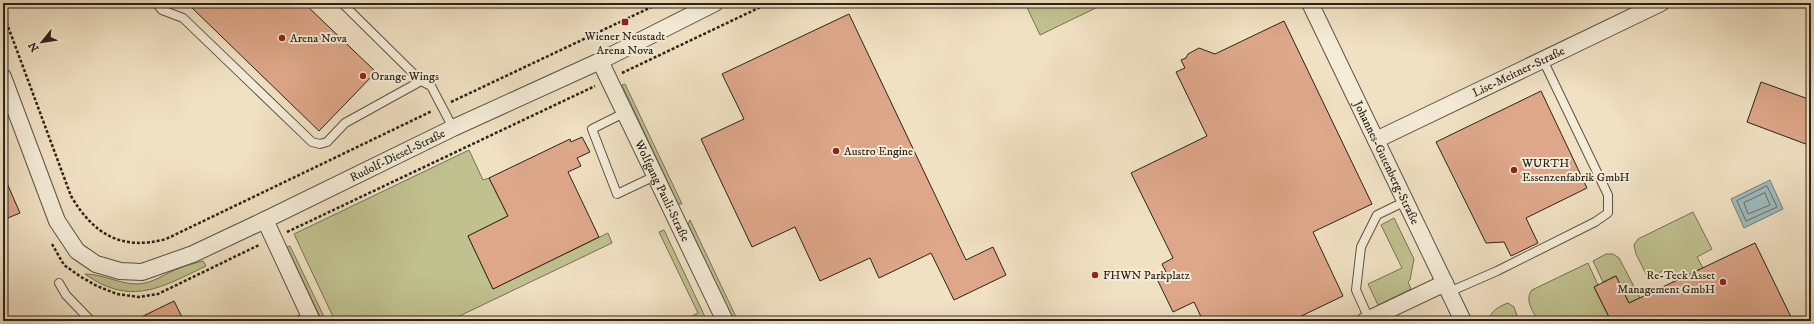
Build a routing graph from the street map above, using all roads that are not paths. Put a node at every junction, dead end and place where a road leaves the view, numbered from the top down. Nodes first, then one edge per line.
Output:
1 (156, 3) edge
2 (342, 3) edge
3 (715, 3) edge
4 (1310, 3) edge
5 (1661, 3) edge
6 (1543, 60) junction
7 (600, 61) junction
8 (3, 77) edge
9 (421, 80) junction
10 (624, 112) junction
11 (453, 128) junction
12 (1376, 140) junction
13 (655, 176) junction
14 (1406, 201) junction
15 (265, 220) junction
16 (59, 283) dead end
17 (1447, 288) junction
18 (307, 319) edge
19 (1367, 320) edge
20 (91, 321) edge
21 (725, 321) edge
22 (1463, 321) edge

1 - 9 lane
2 - 9 lane
3 - 7 street, Rudolf-Diesel-Straße
4 - 12 street, Johannes-Gutenberg-Straße
5 - 6 street, Lise-Meitner-Straße
6 - 12 street, Lise-Meitner-Straße
6 - 17 lane
7 - 10 street, Wolfgang Pauli-Straße
7 - 11 street, Rudolf-Diesel-Straße
8 - 15 street, Rudolf-Diesel-Straße
9 - 11 lane
10 - 13 street, Wolfgang Pauli-Straße
10 - 13 lane
11 - 15 street, Rudolf-Diesel-Straße
12 - 14 street, Johannes-Gutenberg-Straße
13 - 21 street, Wolfgang Pauli-Straße
14 - 17 street, Johannes-Gutenberg-Straße
14 - 19 lane
15 - 18 street
16 - 20 lane
17 - 19 street
17 - 22 street, Johannes-Gutenberg-Straße

